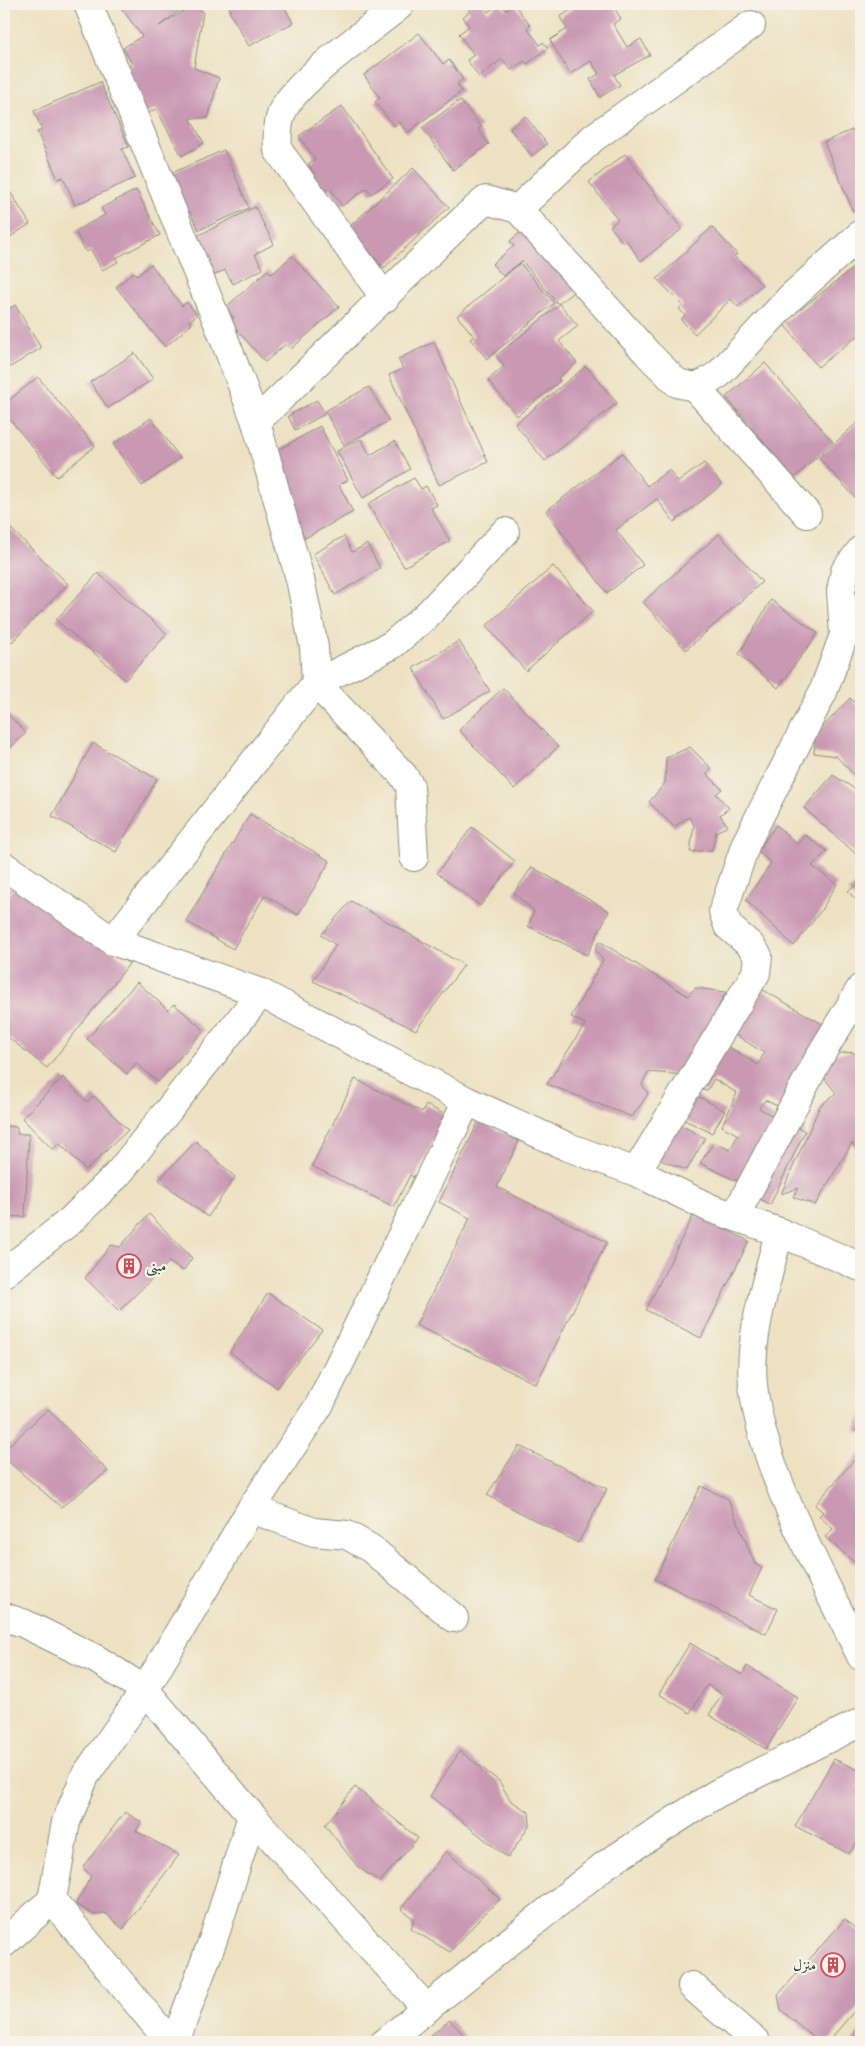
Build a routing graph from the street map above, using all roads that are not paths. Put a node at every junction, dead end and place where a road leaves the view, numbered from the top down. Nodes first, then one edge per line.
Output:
1 (88, 4) edge
2 (399, 6) dead end
3 (751, 25) dead end
4 (518, 209) junction
5 (861, 234) edge
6 (385, 298) junction
7 (695, 387) junction
8 (256, 422) junction
9 (807, 514) dead end
10 (505, 532) dead end
11 (861, 550) edge
12 (316, 683) junction
13 (414, 857) dead end
14 (4, 866) edge
15 (113, 941) junction
16 (861, 988) edge
17 (261, 993) junction
18 (468, 1101) junction
19 (636, 1172) junction
20 (735, 1216) junction
21 (779, 1232) junction
22 (861, 1267) edge
23 (4, 1273) edge
24 (251, 1509) junction
25 (4, 1616) edge
26 (454, 1618) dead end
27 (861, 1656) edge
28 (146, 1690) junction
29 (861, 1722) edge
30 (252, 1816) junction
31 (52, 1900) junction
32 (4, 1944) edge
33 (692, 1986) dead end
34 (427, 2008) junction
35 (170, 2042) edge
36 (175, 2042) edge
37 (385, 2042) edge
38 (756, 2042) edge

1 - 8 street
2 - 6 street
3 - 4 street
4 - 6 street
4 - 7 street
5 - 7 street
6 - 8 street
7 - 9 street
8 - 12 street
10 - 12 street
11 - 19 street
12 - 13 street
12 - 15 street
14 - 15 street
15 - 17 street
16 - 20 street
17 - 18 street
17 - 23 street
18 - 19 street
18 - 24 street
19 - 20 street
20 - 21 street
21 - 22 street
21 - 27 street
24 - 26 street
24 - 28 street
25 - 28 street
28 - 30 street
28 - 31 street
29 - 34 street
30 - 34 street
30 - 36 street
31 - 32 street
31 - 35 street
33 - 38 street
34 - 37 street

